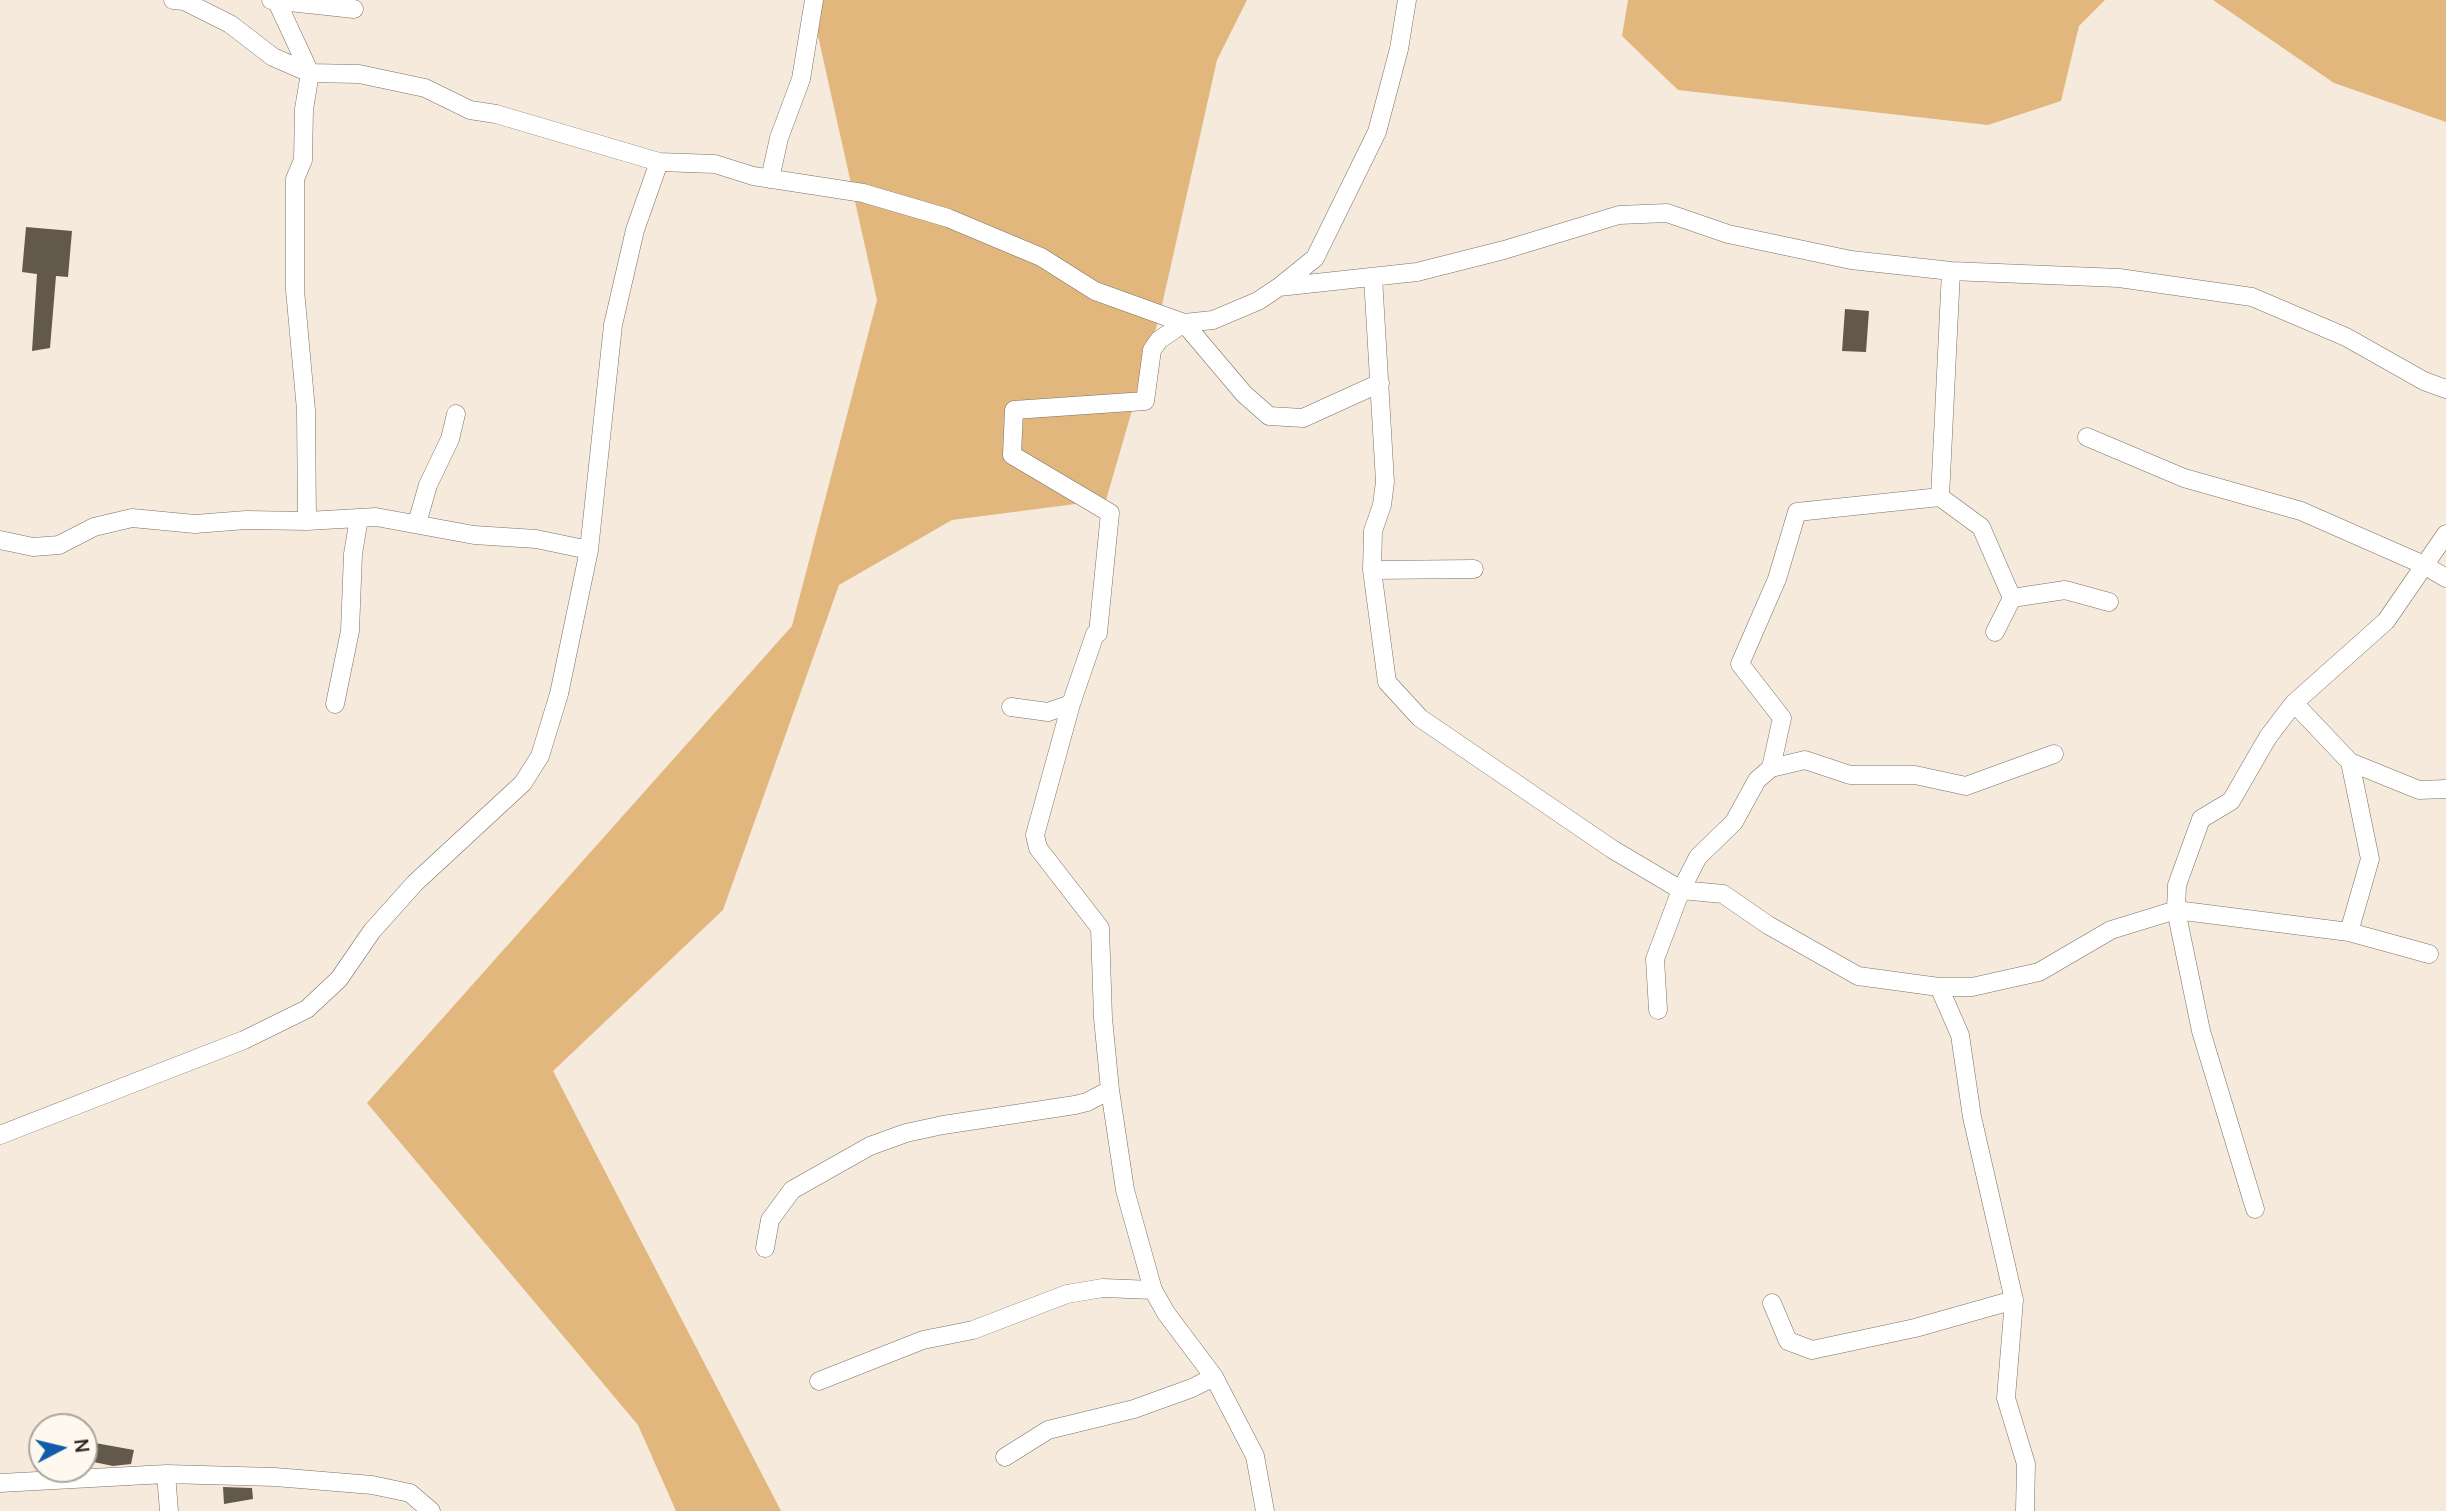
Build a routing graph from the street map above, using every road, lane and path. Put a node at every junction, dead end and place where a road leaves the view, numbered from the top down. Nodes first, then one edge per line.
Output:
1 (181, 0) edge
2 (814, 0) edge
3 (1407, 0) edge
4 (274, 1) edge
5 (354, 9) dead end
6 (310, 73) junction
7 (659, 162) junction
8 (770, 178) junction
9 (1951, 271) junction
10 (1373, 277) junction
11 (1279, 287) junction
12 (1184, 323) junction
13 (1380, 383) junction
14 (2446, 389) edge
15 (456, 414) dead end
16 (2087, 437) dead end
17 (1940, 498) junction
18 (359, 517) junction
19 (307, 521) junction
20 (416, 523) junction
21 (2446, 534) edge
22 (0, 540) edge
23 (589, 550) junction
24 (2424, 565) junction
25 (1474, 569) dead end
26 (1372, 570) junction
27 (2446, 578) edge
28 (2012, 598) junction
29 (2109, 603) dead end
30 (1995, 632) dead end
31 (2294, 703) junction
32 (335, 704) dead end
33 (1071, 704) junction
34 (1011, 707) dead end
35 (2054, 754) dead end
36 (2350, 762) junction
37 (1771, 768) junction
38 (2446, 789) edge
39 (1681, 890) junction
40 (2176, 910) junction
41 (2349, 932) junction
42 (2429, 954) dead end
43 (1939, 987) junction
44 (1658, 1010) dead end
45 (1110, 1090) junction
46 (0, 1135) edge
47 (2255, 1209) dead end
48 (765, 1248) dead end
49 (1153, 1290) junction
50 (2014, 1300) junction
51 (1772, 1303) dead end
52 (1213, 1377) junction
53 (819, 1381) dead end
54 (1005, 1457) dead end
55 (166, 1474) junction
56 (0, 1483) edge
57 (169, 1511) edge
58 (431, 1511) edge
59 (1265, 1511) edge
60 (2025, 1511) edge

1 - 6 street
2 - 8 street
3 - 11 street
4 - 5 street
4 - 6 street
6 - 7 street
6 - 19 street
7 - 8 street
7 - 23 street
8 - 12 street
9 - 10 street
9 - 14 street
9 - 17 street
10 - 11 street
10 - 13 street
11 - 12 street
12 - 13 street
12 - 33 street
13 - 26 street
15 - 20 street
16 - 24 street
17 - 28 street
17 - 37 street
18 - 19 street
18 - 20 street
18 - 32 street
19 - 22 street
20 - 23 street
21 - 24 street
23 - 46 street
24 - 27 street
24 - 31 street
25 - 26 street
26 - 39 street
28 - 29 street
28 - 30 street
31 - 36 street
31 - 40 street
33 - 34 street
33 - 45 street
35 - 37 street
36 - 38 street
36 - 41 street
37 - 39 street
39 - 43 street
39 - 44 street
40 - 41 street
40 - 43 street
40 - 47 street
41 - 42 street
43 - 50 street
45 - 48 street
45 - 49 street
49 - 52 street
49 - 53 street
50 - 51 street
50 - 60 street
52 - 54 street
52 - 59 street
55 - 56 street
55 - 57 street
55 - 58 street

